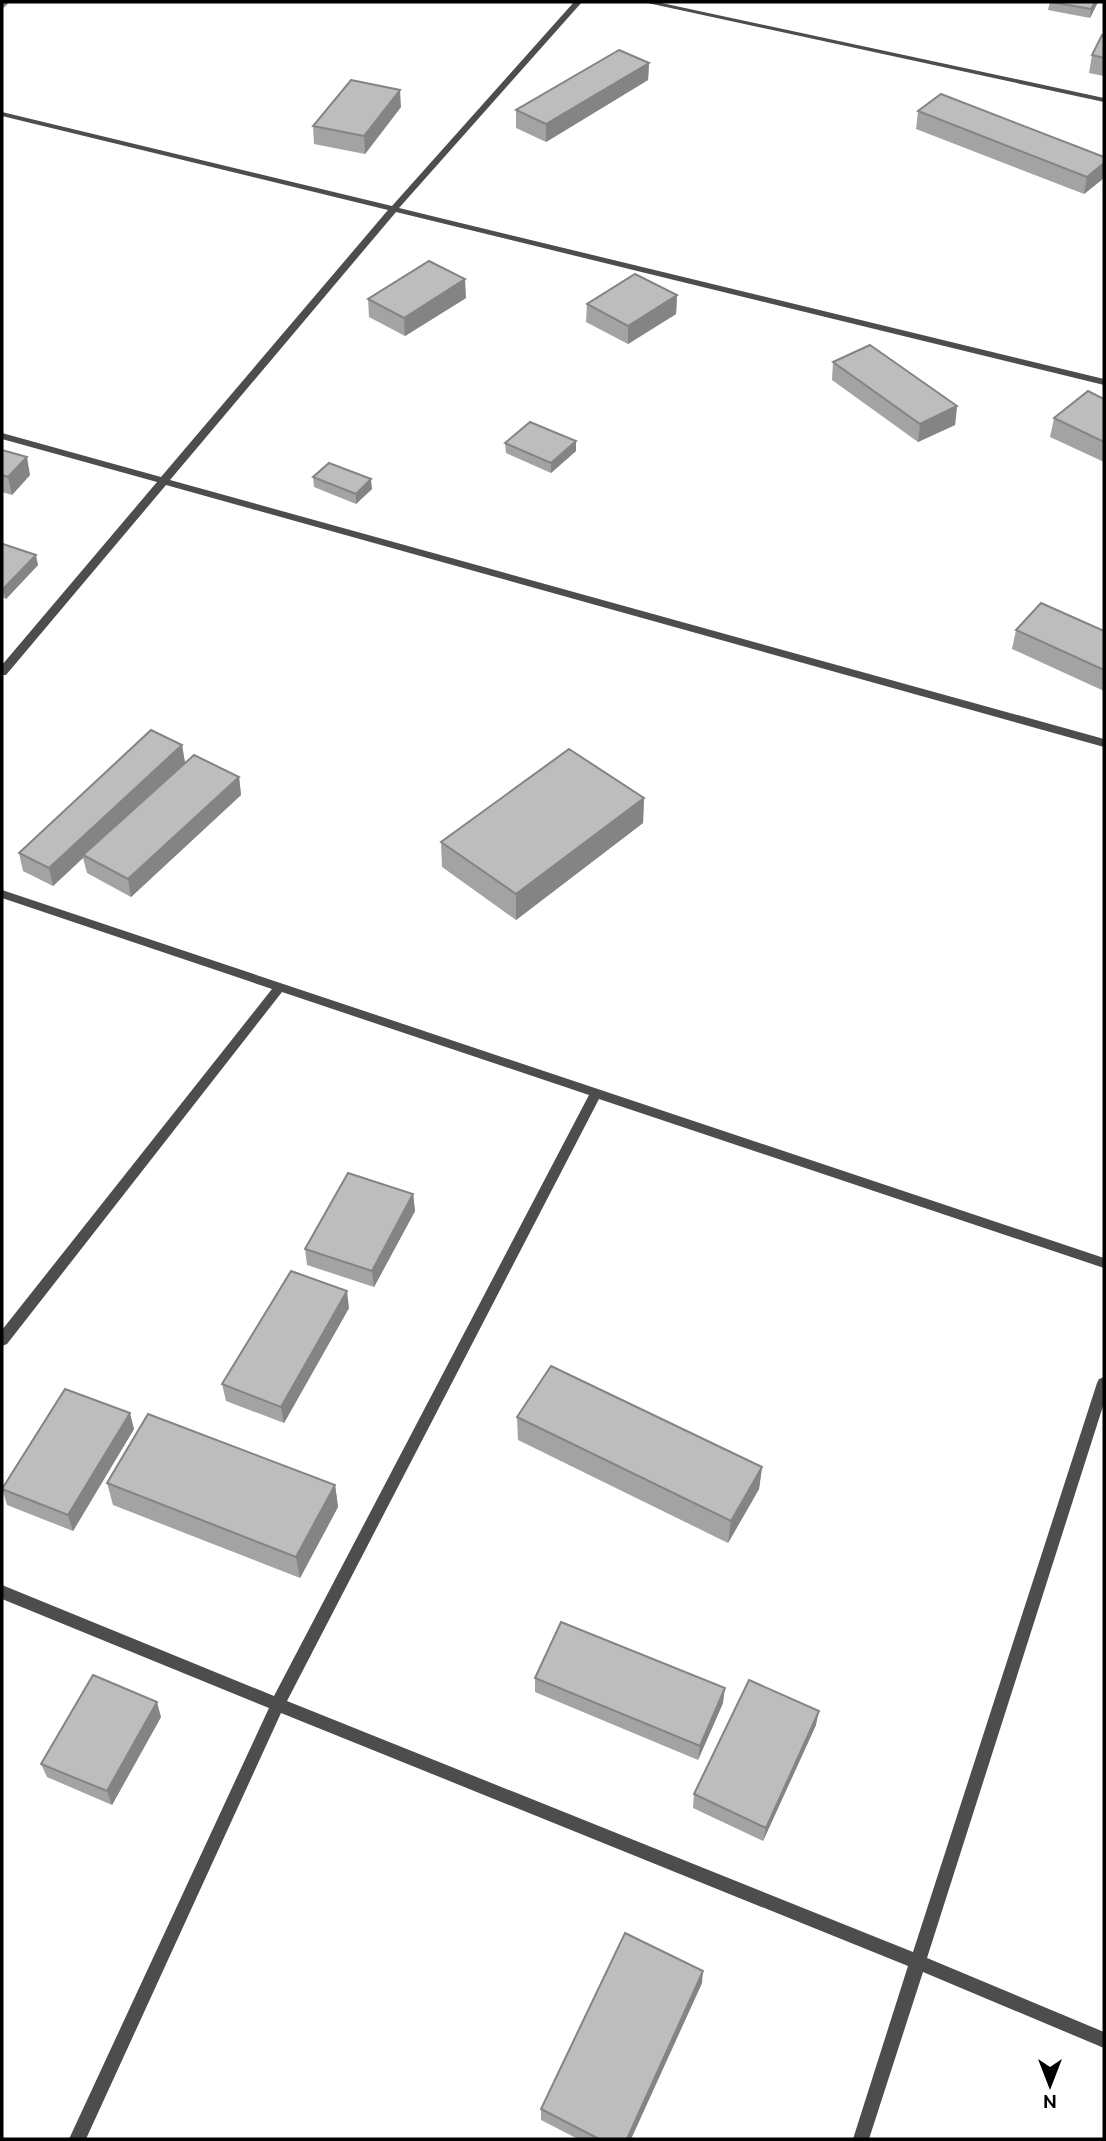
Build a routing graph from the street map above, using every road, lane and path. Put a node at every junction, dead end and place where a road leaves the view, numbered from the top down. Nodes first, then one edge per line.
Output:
1 (578, 2) edge
2 (647, 2) edge
3 (1104, 100) edge
4 (2, 114) edge
5 (392, 211) junction
6 (1104, 382) edge
7 (2, 436) edge
8 (164, 481) junction
9 (2, 673) edge
10 (1104, 743) edge
11 (2, 894) edge
12 (280, 987) junction
13 (596, 1093) junction
14 (1104, 1263) edge
15 (2, 1340) edge
16 (1104, 1383) edge
17 (2, 1592) edge
18 (277, 1706) junction
19 (918, 1961) junction
20 (1104, 2040) edge
21 (77, 2139) edge
22 (861, 2139) edge

1 - 5 street
2 - 3 street
4 - 5 street
5 - 6 street
5 - 8 street
7 - 8 street
8 - 9 street
8 - 10 street
11 - 12 street
12 - 13 street
12 - 15 street
13 - 14 street
13 - 18 street
16 - 19 street
17 - 18 street
18 - 19 street
18 - 21 street
19 - 20 street
19 - 22 street

